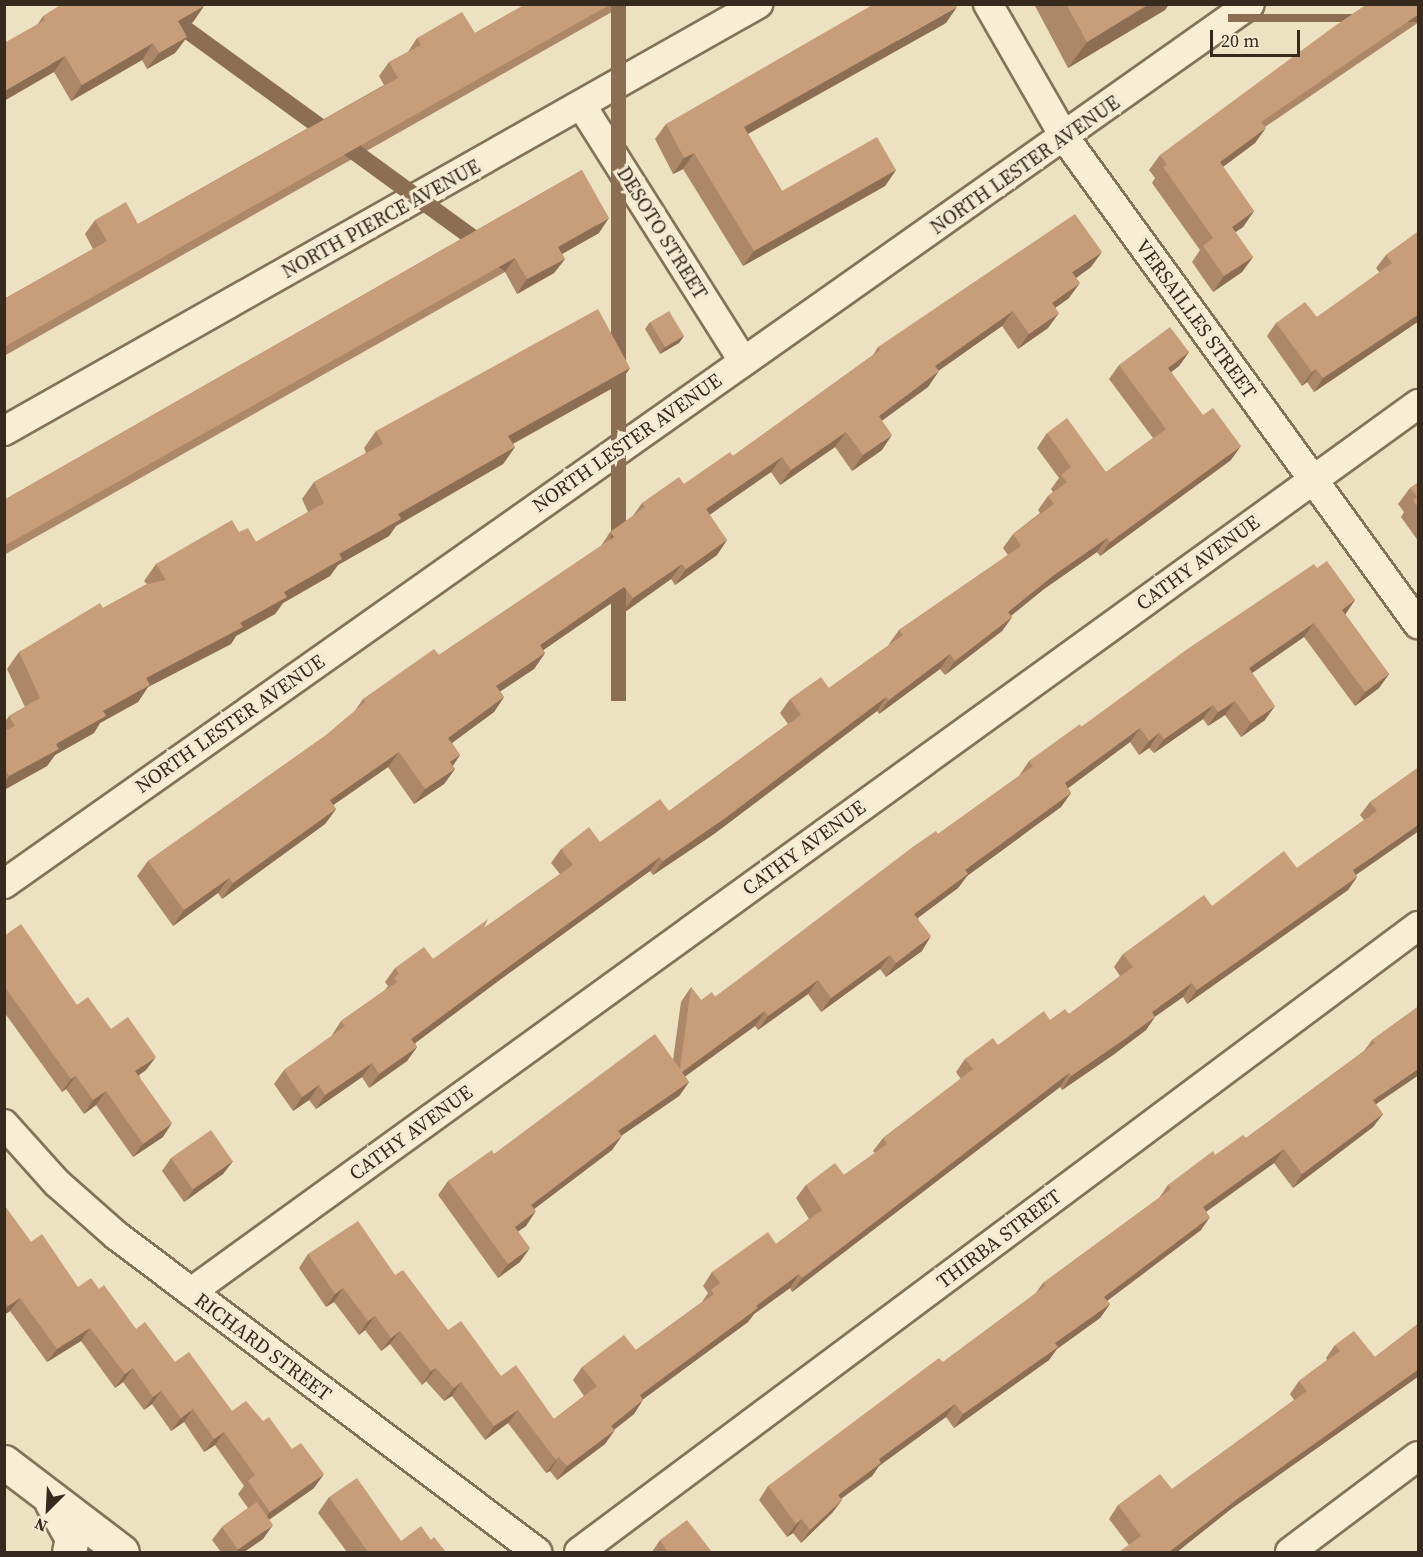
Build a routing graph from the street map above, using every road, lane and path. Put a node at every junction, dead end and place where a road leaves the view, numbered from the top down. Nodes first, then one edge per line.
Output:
1 (758, 4) edge
2 (988, 4) edge
3 (1250, 4) edge
4 (582, 106) junction
5 (1065, 138) junction
6 (742, 361) junction
7 (1419, 404) edge
8 (4, 431) edge
9 (1313, 479) junction
10 (1419, 624) edge
11 (4, 884) edge
12 (1419, 926) edge
13 (4, 1124) edge
14 (190, 1292) junction
15 (1419, 1456) edge
16 (4, 1462) edge
17 (48, 1495) junction
18 (69, 1552) edge
19 (122, 1552) edge
20 (537, 1552) edge
21 (579, 1552) edge
22 (1290, 1552) edge

1 - 4 street, NORTH PIERCE AVENUE
2 - 5 street, VERSAILLES STREET
3 - 5 street, NORTH LESTER AVENUE
4 - 6 street, DESOTO STREET
4 - 8 street, NORTH PIERCE AVENUE
5 - 6 street, NORTH LESTER AVENUE
5 - 9 street, VERSAILLES STREET
6 - 11 street, NORTH LESTER AVENUE
7 - 9 street, CATHY AVENUE
9 - 10 street, VERSAILLES STREET
9 - 14 street, CATHY AVENUE
12 - 21 street, THIRBA STREET
13 - 14 street, RICHARD STREET
14 - 20 street, RICHARD STREET
15 - 22 street
16 - 17 main road
17 - 18 main road
17 - 19 main road

